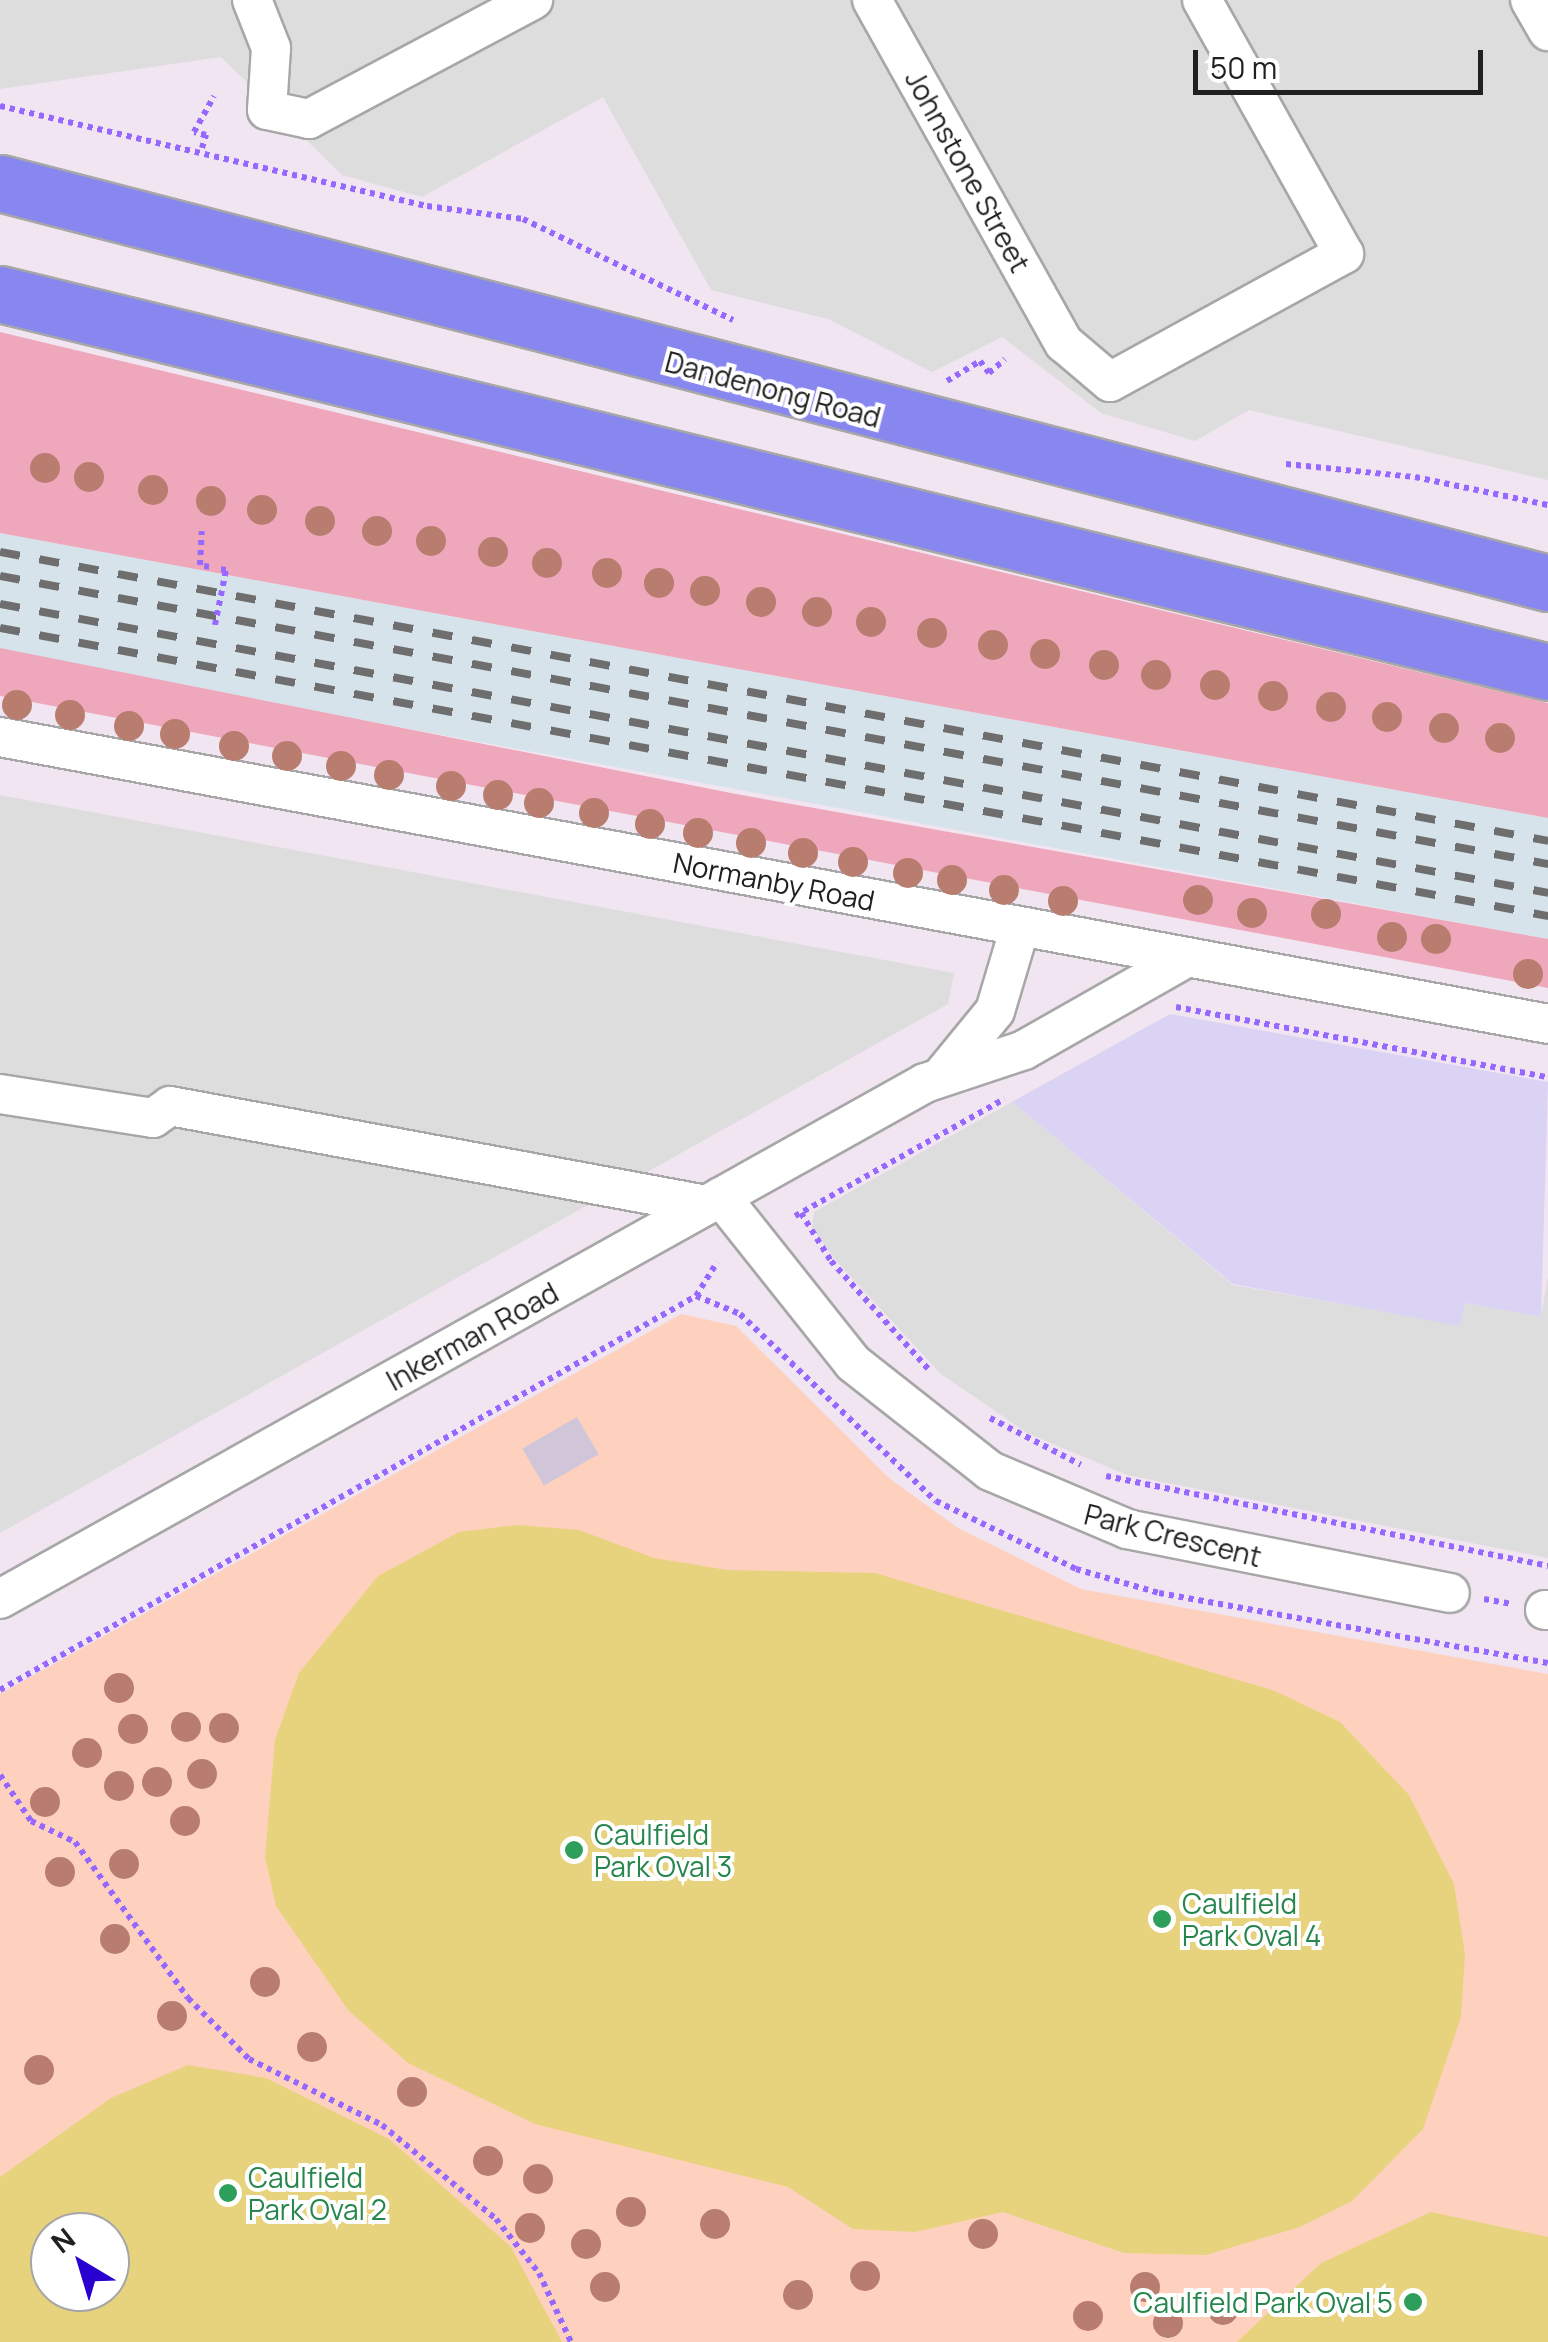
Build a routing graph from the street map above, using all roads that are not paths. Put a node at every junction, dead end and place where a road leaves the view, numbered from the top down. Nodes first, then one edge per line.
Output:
1 (252, 0) edge
2 (533, 0) edge
3 (872, 0) edge
4 (1202, 0) edge
5 (1530, 0) edge
6 (1548, 31) edge
7 (0, 183) edge
8 (0, 294) edge
9 (1548, 583) edge
10 (1548, 672) edge
11 (0, 737) edge
12 (1020, 927) junction
13 (1186, 958) junction
14 (1548, 1024) edge
15 (944, 1074) junction
16 (0, 1094) edge
17 (714, 1201) junction
18 (0, 1599) edge
19 (1460, 1607) road end

1 - 2 street
3 - 4 street, Johnstone Street
5 - 6 street
7 - 9 highway, Dandenong Road
8 - 10 highway
11 - 12 street, Normanby Road
12 - 13 street, Normanby Road
12 - 15 street, Inkerman Road
13 - 14 street, Normanby Road
13 - 15 street, Inkerman Road
15 - 17 street, Inkerman Road
16 - 17 street
17 - 18 street, Inkerman Road
17 - 19 street, Park Crescent

